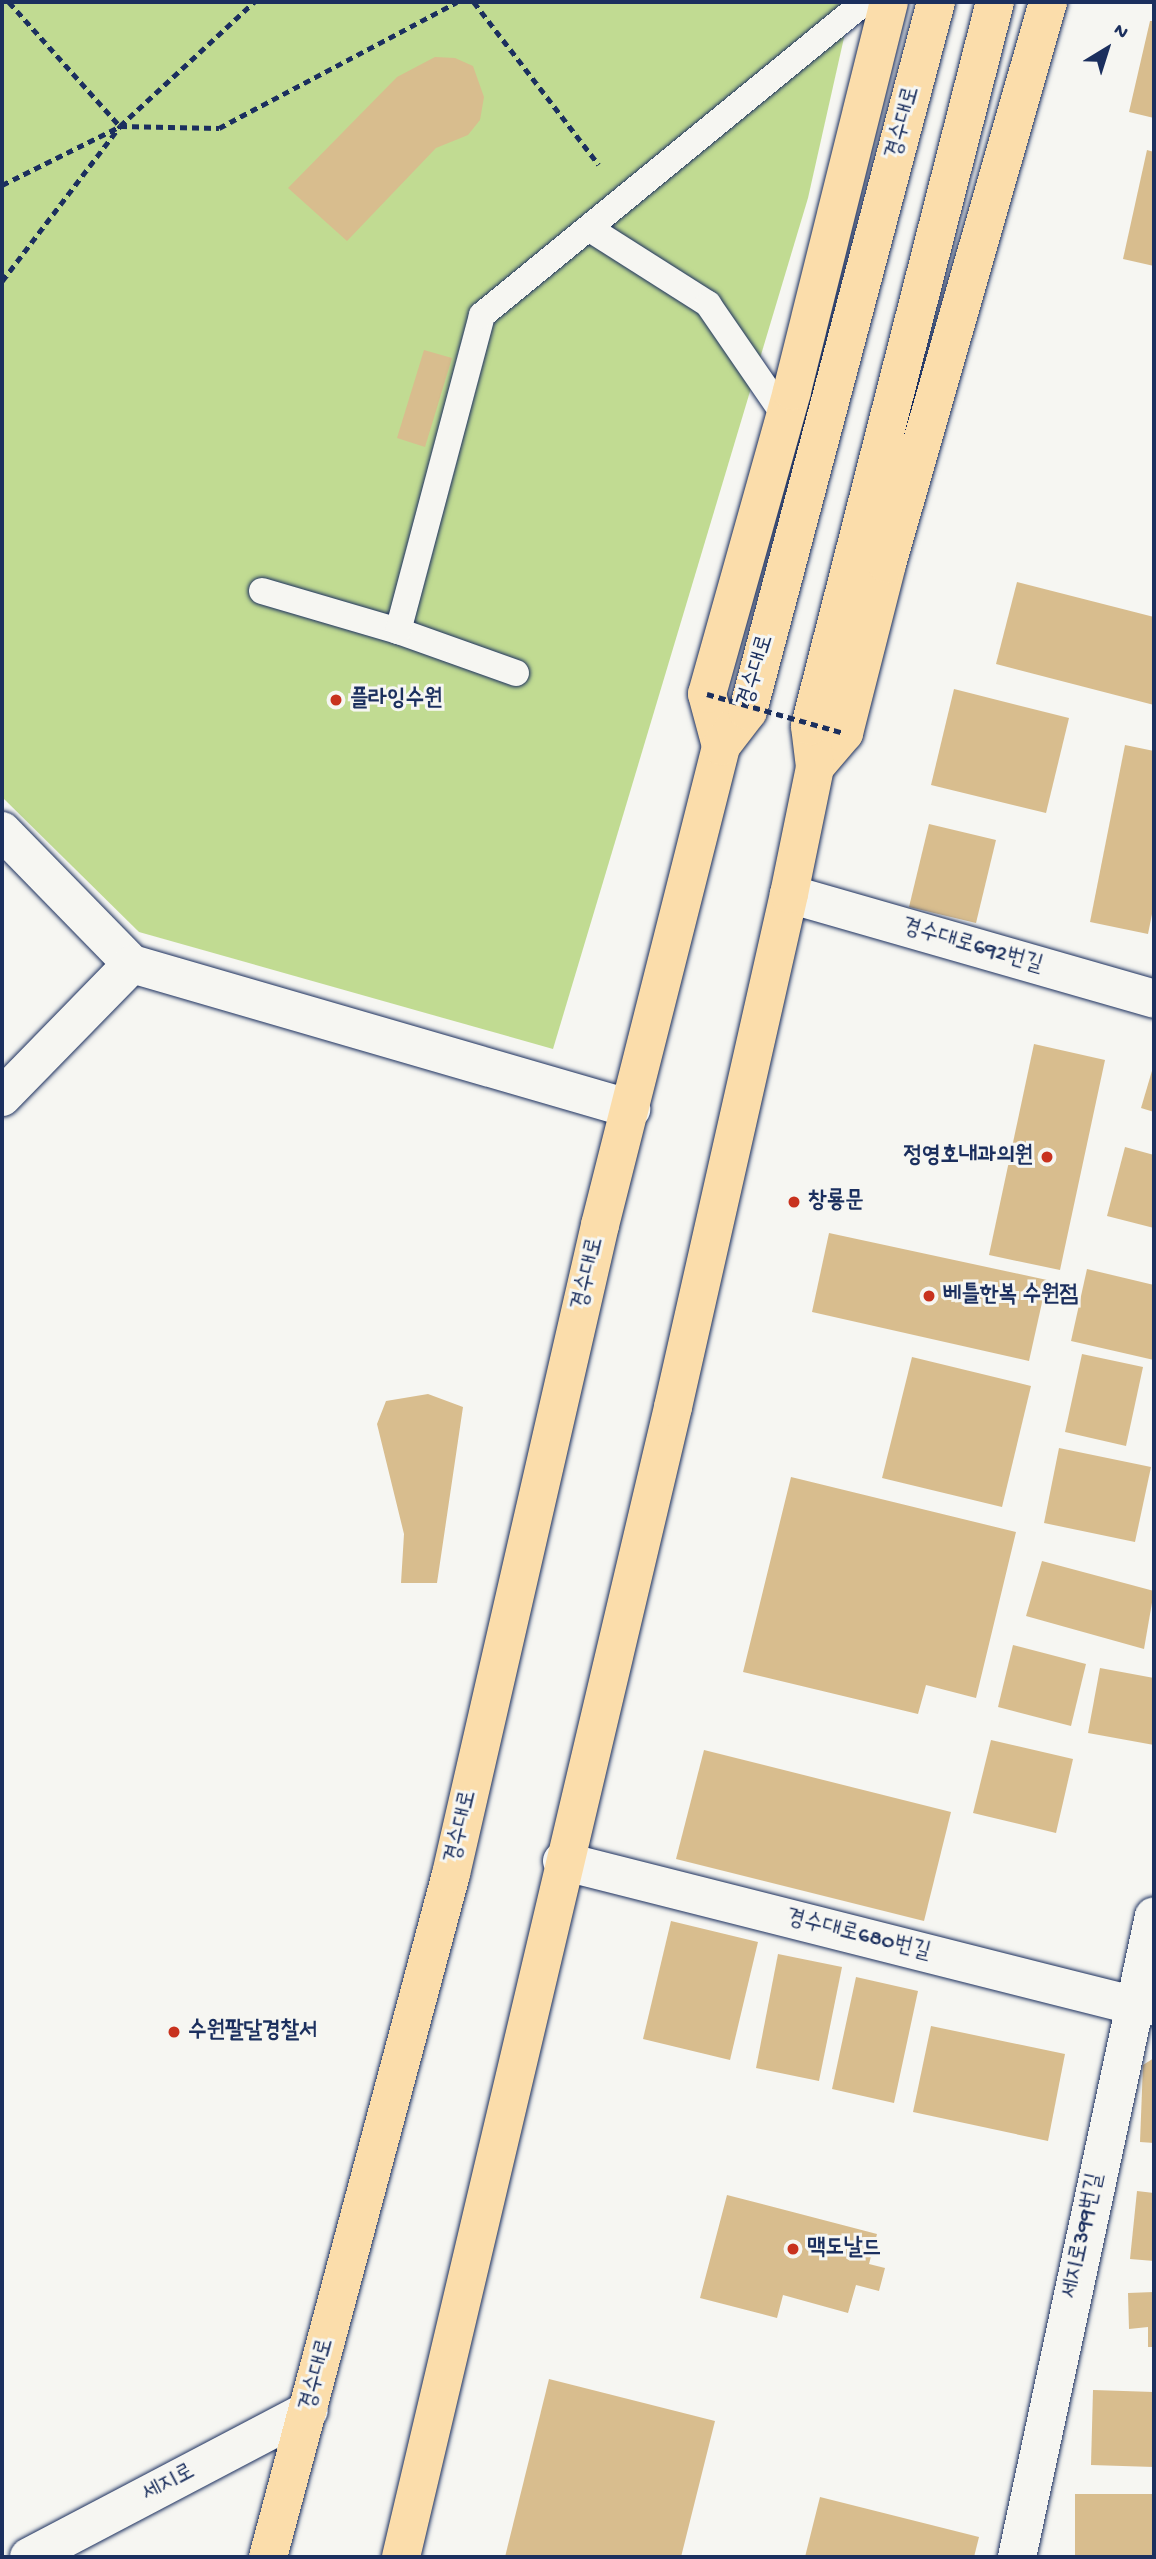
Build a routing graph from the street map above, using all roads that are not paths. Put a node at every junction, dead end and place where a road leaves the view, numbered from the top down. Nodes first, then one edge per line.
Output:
1 (865, 2) edge
2 (890, 2) edge
3 (936, 2) edge
4 (995, 2) edge
5 (1048, 2) edge
6 (590, 229) junction
7 (785, 416) junction
8 (262, 590) dead end
9 (398, 631) junction
10 (516, 673) dead end
11 (721, 746) junction
12 (815, 767) junction
13 (2, 831) edge
14 (789, 894) junction
15 (132, 964) junction
16 (1154, 999) edge
17 (2, 1097) edge
18 (631, 1109) junction
19 (562, 1861) junction
20 (1154, 1916) edge
21 (1143, 2006) edge
22 (309, 2410) junction
23 (29, 2557) edge
24 (268, 2557) edge
25 (401, 2557) edge
26 (1017, 2557) edge

1 - 6 lane
2 - 7 main road
3 - 11 main road, 경수대로
4 - 12 main road
5 - 12 main road
6 - 7 lane
6 - 9 lane
7 - 11 main road
8 - 9 lane
9 - 10 lane
11 - 18 main road, 경수대로
12 - 14 main road
13 - 15 street
14 - 16 street, 경수대로692번길
14 - 19 main road
15 - 17 street
15 - 18 street
18 - 22 main road, 경수대로
19 - 21 street, 경수대로680번길
19 - 25 main road
20 - 21 street, 세지로399번길
21 - 26 street, 세지로399번길
22 - 23 street, 세지로
22 - 24 main road, 경수대로

